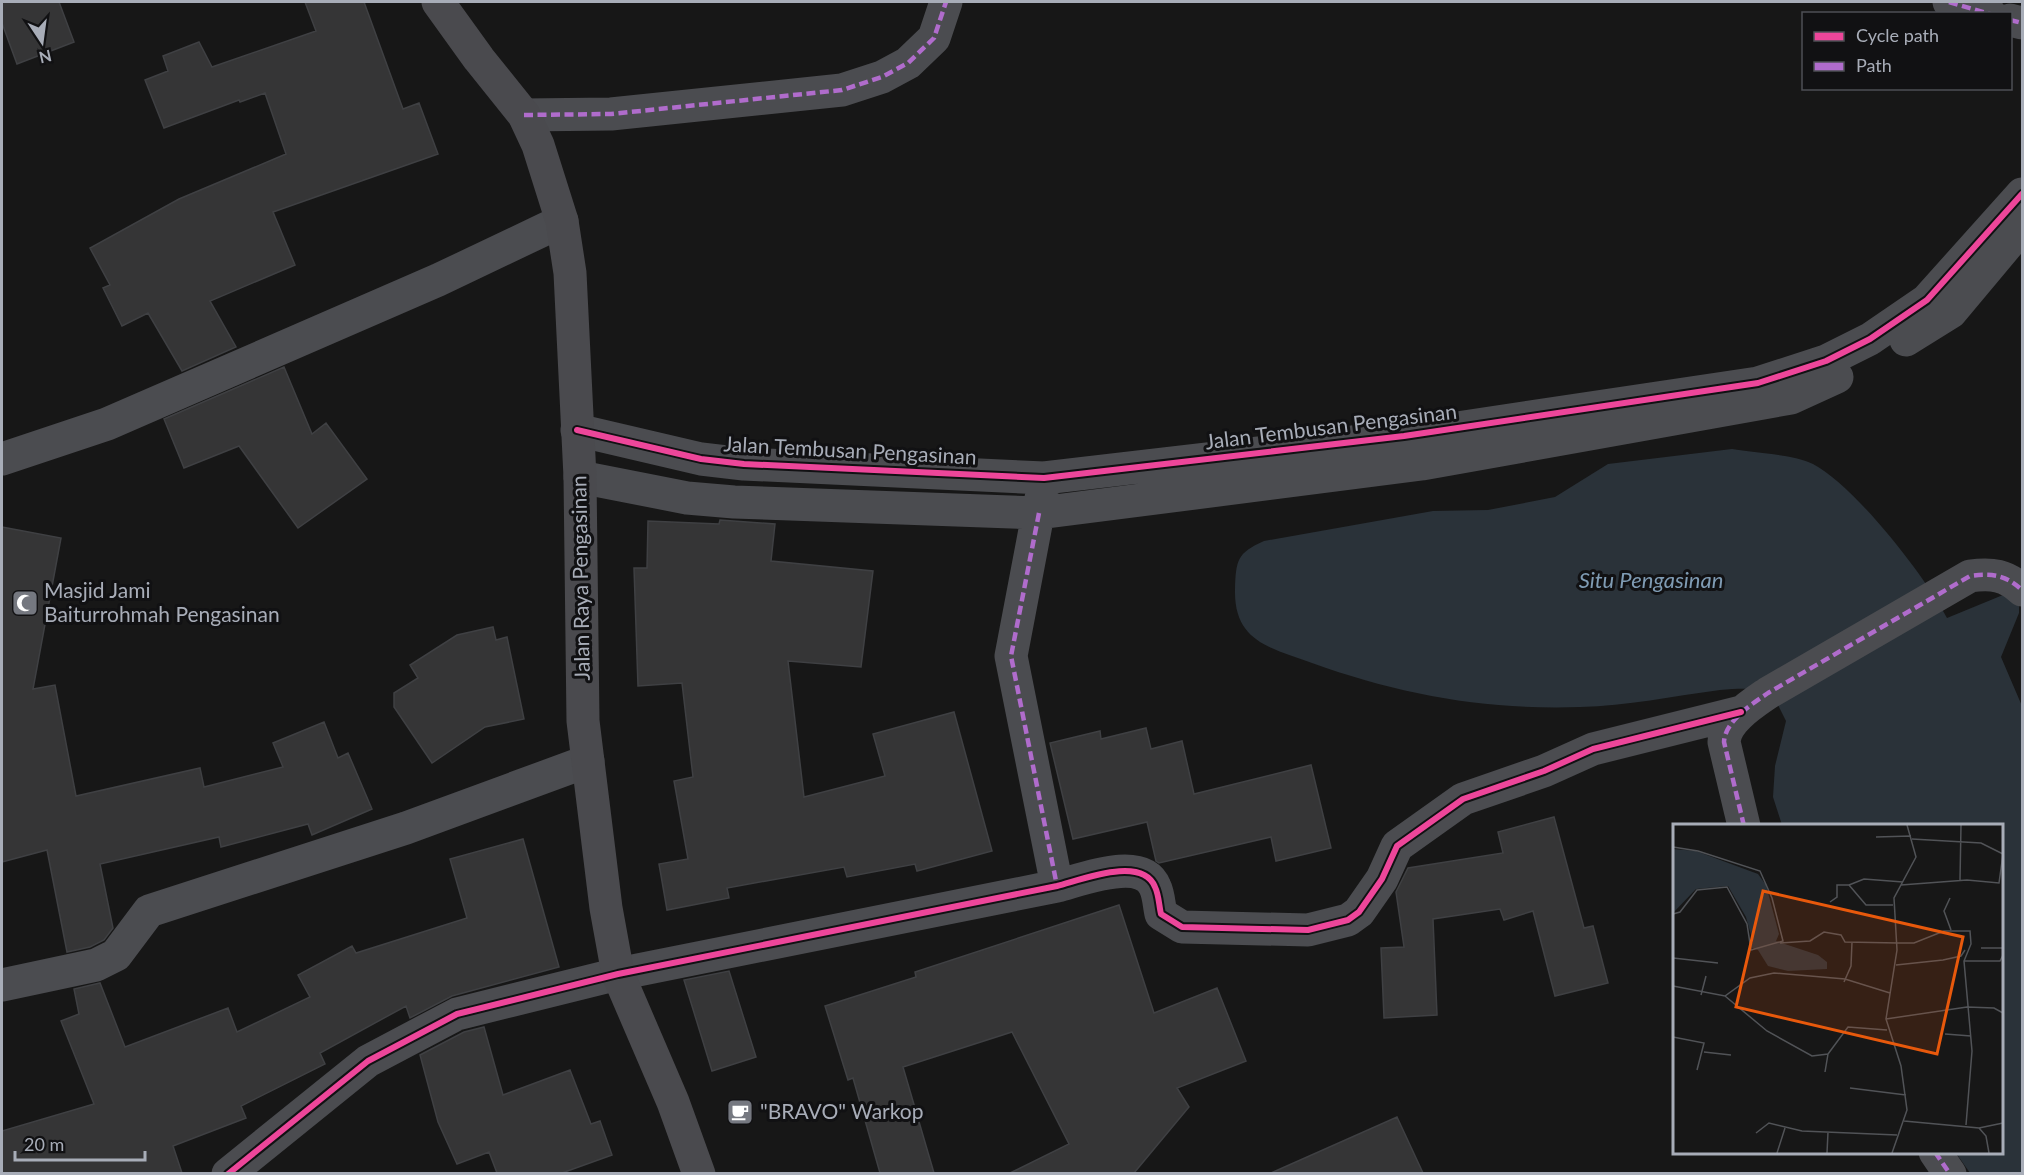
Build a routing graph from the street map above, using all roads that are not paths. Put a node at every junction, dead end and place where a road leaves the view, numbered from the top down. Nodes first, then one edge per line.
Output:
1 (438, 2) edge
2 (946, 2) edge
3 (1949, 2) edge
4 (1983, 12) edge
5 (524, 115) junction
6 (2022, 194) edge
7 (562, 221) junction
8 (2022, 227) edge
9 (1787, 387) junction
10 (577, 430) junction
11 (2, 459) edge
12 (580, 477) junction
13 (1044, 478) junction
14 (1039, 513) junction
15 (2022, 590) edge
16 (1742, 712) junction
17 (588, 760) junction
18 (1744, 824) edge
19 (1056, 886) junction
20 (618, 974) junction
21 (2, 985) edge
22 (1936, 1154) edge
23 (228, 1173) edge
24 (699, 1173) edge
25 (1950, 1173) edge

1 - 5 main road, Jalan Raya Pengasinan
2 - 5 street
3 - 4 street
5 - 7 main road, Jalan Raya Pengasinan
6 - 9 street, Jalan Tembusan Pengasinan
7 - 10 main road, Jalan Raya Pengasinan
7 - 11 street
8 - 9 street, Jalan Tembusan Pengasinan
9 - 13 street, Jalan Tembusan Pengasinan
9 - 14 street, Jalan Tembusan Pengasinan
10 - 12 main road, Jalan Raya Pengasinan
10 - 13 street, Jalan Tembusan Pengasinan
12 - 14 street, Jalan Tembusan Pengasinan
12 - 17 main road, Jalan Raya Pengasinan
13 - 14 street
14 - 19 street
15 - 16 street
16 - 18 street
16 - 19 street
17 - 20 main road, Jalan Raya Pengasinan
17 - 21 street
19 - 20 street
20 - 23 street
20 - 24 main road, Jalan Raya Pengasinan
22 - 25 street

